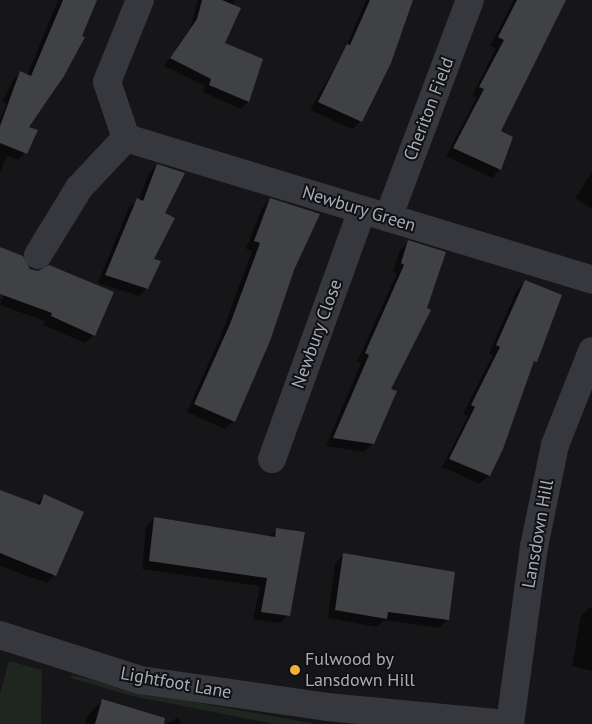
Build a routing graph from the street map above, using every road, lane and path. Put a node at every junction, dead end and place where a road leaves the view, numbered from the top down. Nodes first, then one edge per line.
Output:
1 (140, 0) edge
2 (470, 0) edge
3 (126, 138) junction
4 (362, 210) junction
5 (388, 218) junction
6 (38, 255) dead end
7 (592, 280) edge
8 (591, 356) edge
9 (272, 459) dead end
10 (0, 635) edge
11 (336, 715) edge
12 (508, 724) edge

1 - 3 street
2 - 5 street, Cheriton Field
3 - 4 street, Newbury Green
3 - 6 street
4 - 5 street, Newbury Green
4 - 9 street, Newbury Close
5 - 7 street, Newbury Green
8 - 12 street, Lansdown Hill
10 - 11 street, Lightfoot Lane
11 - 12 street, Lightfoot Lane

